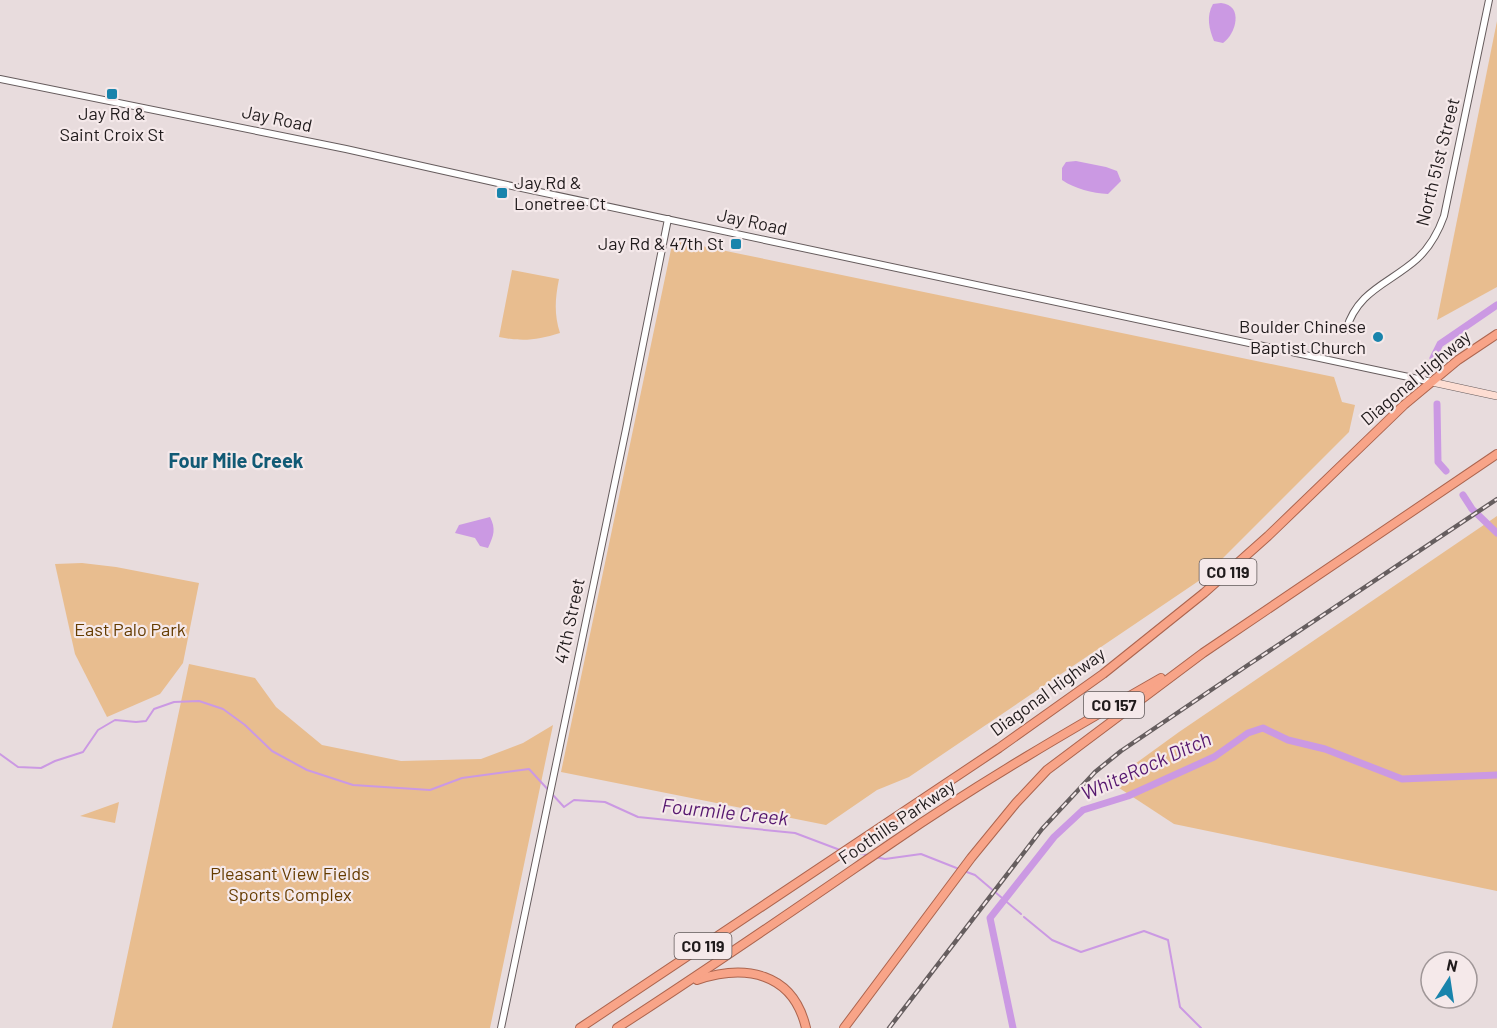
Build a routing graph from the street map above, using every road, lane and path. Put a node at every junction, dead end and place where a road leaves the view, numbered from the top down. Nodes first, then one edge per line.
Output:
1 (1489, 0) edge
2 (0, 79) edge
3 (668, 219) junction
4 (1346, 330) dead end
5 (1497, 334) edge
6 (1432, 382) junction
7 (1497, 396) edge
8 (1497, 454) edge
9 (1203, 653) junction
10 (685, 984) junction
11 (501, 1028) edge
12 (580, 1028) edge
13 (617, 1028) edge
14 (806, 1028) edge
15 (844, 1028) edge

1 - 4 street, North 51st Street
2 - 3 street, Jay Road
3 - 6 street, Jay Road
3 - 11 street, 47th Street
5 - 6 highway, Diagonal Highway / CO 119
6 - 7 main road, Jay Road
6 - 12 highway, Diagonal Highway / CO 119
8 - 9 highway, CO 119
9 - 10 highway, Foothills Parkway / CO 157
9 - 15 highway, CO 119
10 - 13 highway, Foothills Parkway / CO 157
10 - 14 highway

